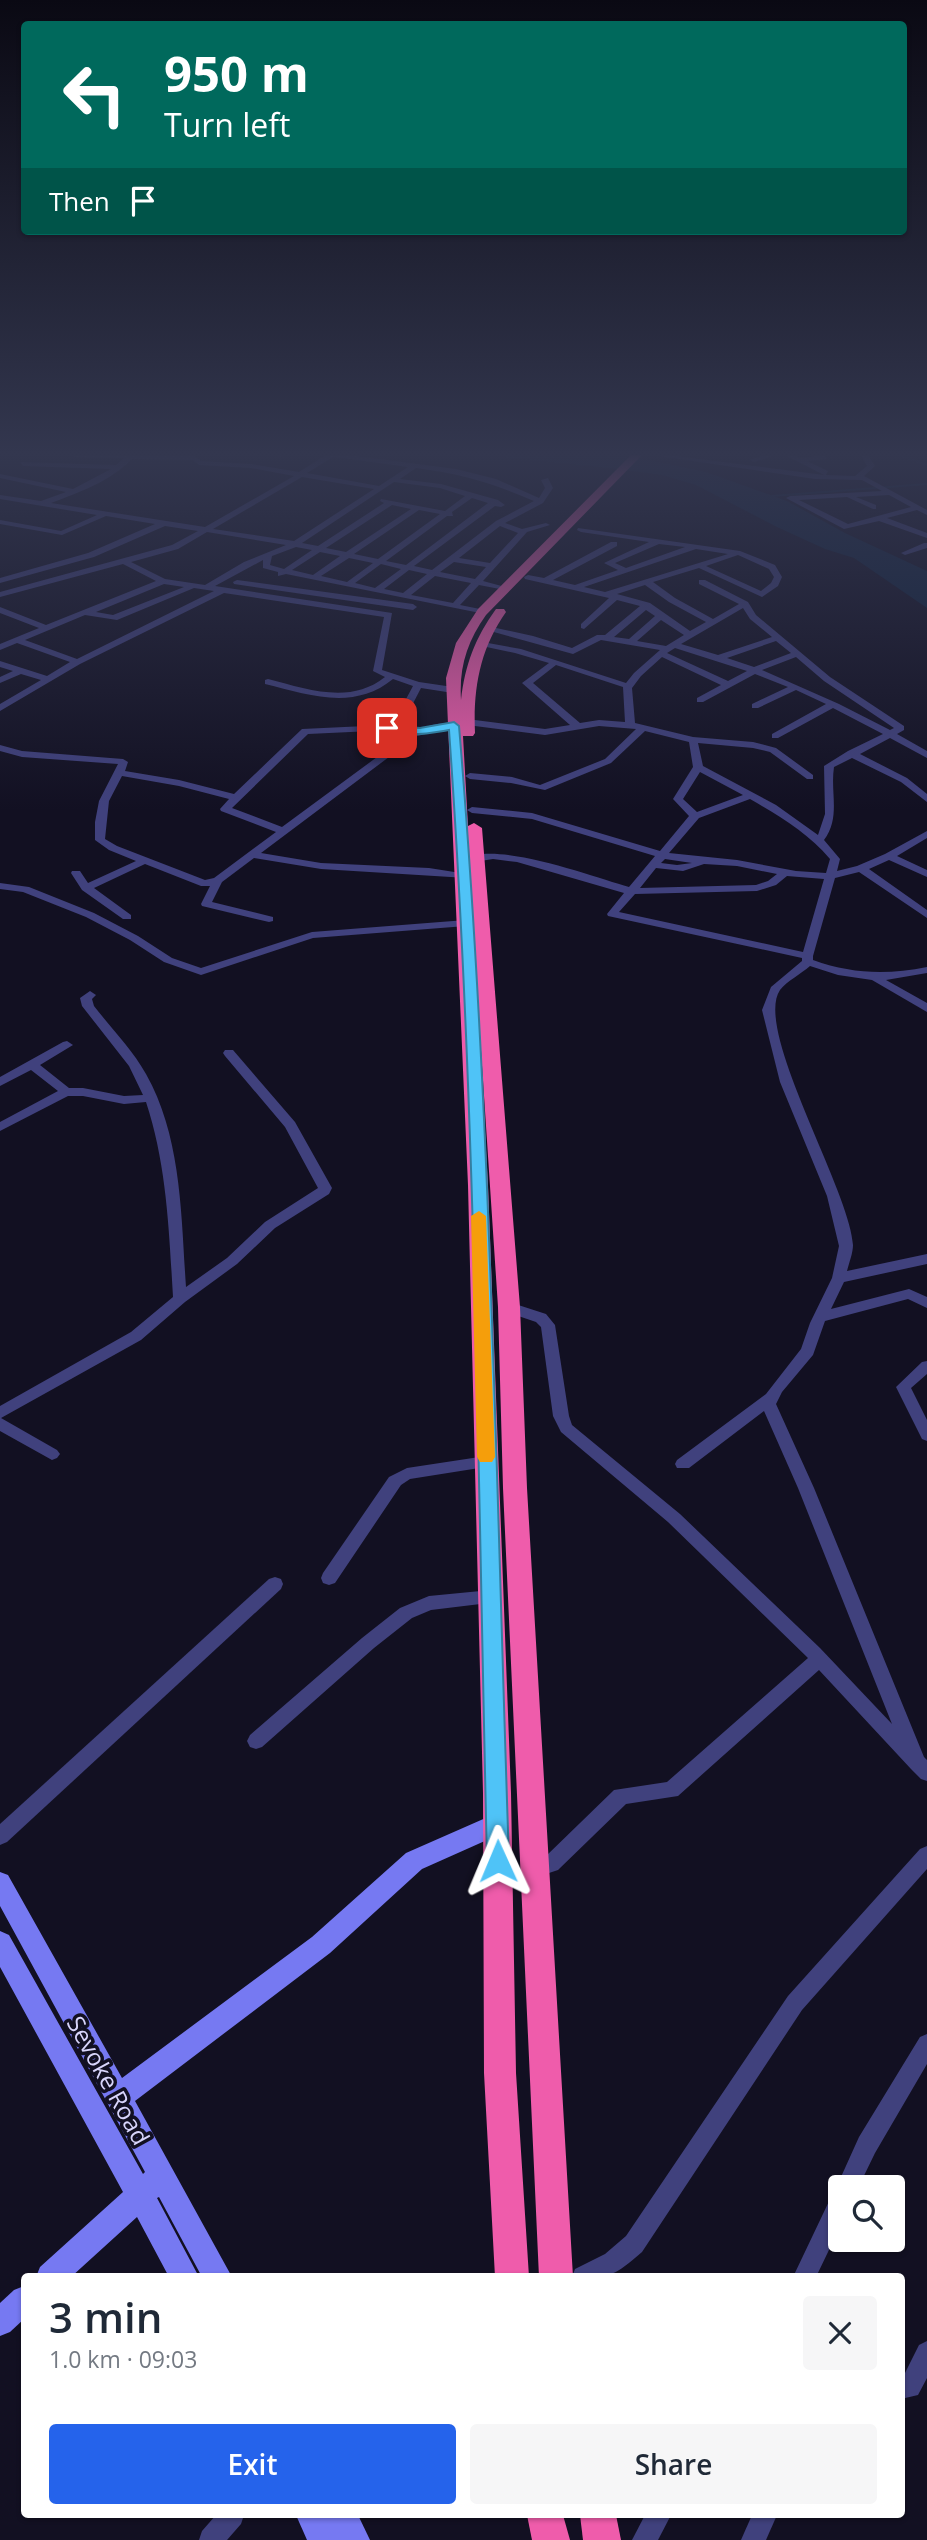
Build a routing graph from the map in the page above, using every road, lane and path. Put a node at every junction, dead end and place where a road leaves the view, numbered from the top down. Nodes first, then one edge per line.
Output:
1 (435, 573) edge
2 (26, 574) edge
3 (81, 574) edge
4 (148, 574) edge
5 (231, 574) edge
6 (282, 574) edge
7 (297, 574) edge
8 (317, 574) edge
9 (364, 574) edge
10 (399, 574) edge
11 (438, 574) edge
12 (486, 574) edge
13 (518, 574) edge
14 (531, 574) edge
15 (559, 574) edge
16 (615, 574) edge
17 (676, 574) edge
18 (717, 574) edge
19 (776, 574) edge
20 (311, 577) junction
21 (528, 577) junction
22 (0, 581) edge
23 (163, 581) junction
24 (545, 581) junction
25 (237, 582) dead end
26 (332, 582) junction
27 (479, 582) junction
28 (648, 582) junction
29 (702, 582) dead end
30 (262, 585) junction
31 (348, 585) junction
32 (193, 587) junction
33 (505, 587) junction
34 (577, 587) junction
35 (360, 588) junction
36 (206, 589) junction
37 (287, 589) junction
38 (221, 591) junction
39 (376, 591) junction
40 (318, 593) junction
41 (0, 595) edge
42 (611, 595) junction
43 (404, 596) junction
44 (348, 598) junction
45 (745, 604) junction
46 (455, 606) junction
47 (647, 606) junction
48 (0, 610) edge
49 (431, 610) dead end
50 (89, 612) junction
51 (12, 614) junction
52 (662, 615) junction
53 (0, 619) edge
54 (484, 620) junction
55 (714, 623) junction
56 (584, 626) dead end
57 (45, 627) junction
58 (690, 635) junction
59 (608, 637) junction
60 (777, 638) junction
61 (17, 639) junction
62 (631, 642) junction
63 (480, 643) junction
64 (0, 647) edge
65 (668, 650) junction
66 (796, 654) junction
67 (720, 657) junction
68 (77, 662) junction
69 (554, 663) junction
70 (0, 664) edge
71 (20, 671) junction
72 (754, 671) junction
73 (390, 677) junction
74 (47, 679) junction
75 (827, 679) junction
76 (0, 680) edge
77 (268, 682) dead end
78 (418, 685) junction
79 (729, 685) junction
80 (628, 686) junction
81 (795, 689) junction
82 (453, 690) junction
83 (700, 700) dead end
84 (832, 705) junction
85 (755, 706) dead end
86 (0, 708) edge
87 (460, 724) junction
88 (576, 725) junction
89 (630, 725) junction
90 (644, 727) junction
91 (390, 728) junction
92 (420, 731) junction
93 (890, 733) junction
94 (775, 736) dead end
95 (693, 740) junction
96 (0, 748) edge
97 (851, 753) junction
98 (927, 755) edge
99 (698, 767) junction
100 (120, 773) junction
101 (470, 776) junction
102 (810, 777) dead end
103 (751, 795) junction
104 (233, 797) junction
105 (927, 799) edge
106 (472, 810) junction
107 (695, 816) junction
108 (284, 831) junction
109 (927, 834) edge
110 (819, 840) junction
111 (252, 855) junction
112 (662, 855) junction
113 (890, 856) junction
114 (146, 860) junction
115 (702, 861) junction
116 (654, 864) junction
117 (468, 865) junction
118 (861, 868) junction
119 (76, 873) dead end
120 (783, 874) junction
121 (927, 874) edge
122 (831, 876) junction
123 (218, 880) junction
124 (0, 886) edge
125 (86, 888) junction
126 (630, 891) junction
127 (927, 915) edge
128 (127, 917) dead end
129 (269, 919) dead end
130 (466, 923) junction
131 (808, 959) junction
132 (927, 970) edge
133 (876, 979) junction
134 (90, 995) dead end
135 (927, 1008) edge
136 (67, 1045) dead end
137 (229, 1054) dead end
138 (32, 1064) junction
139 (0, 1082) edge
140 (66, 1092) junction
141 (150, 1098) junction
142 (0, 1127) edge
143 (927, 1259) edge
144 (839, 1278) junction
145 (180, 1299) junction
146 (927, 1303) edge
147 (509, 1307) junction
148 (821, 1317) junction
149 (927, 1366) edge
150 (770, 1398) junction
151 (0, 1413) edge
152 (0, 1424) edge
153 (927, 1435) edge
154 (52, 1454) dead end
155 (486, 1462) junction
156 (683, 1464) dead end
157 (329, 1578) dead end
158 (275, 1584) dead end
159 (491, 1597) junction
160 (819, 1659) junction
161 (256, 1741) dead end
162 (922, 1768) edge
163 (497, 1824) junction
164 (0, 1836) edge
165 (927, 1855) edge
166 (534, 1869) junction
167 (4, 1900) edge
168 (0, 1943) edge
169 (927, 2043) edge
170 (118, 2096) junction
171 (853, 2175) edge
172 (151, 2185) junction
173 (828, 2228) edge
174 (54, 2273) edge
175 (184, 2273) edge
176 (215, 2273) edge
177 (512, 2273) edge
178 (556, 2273) edge
179 (591, 2273) edge
180 (806, 2273) edge
181 (21, 2303) edge
182 (0, 2322) edge
183 (927, 2353) edge
184 (905, 2388) edge
185 (229, 2518) edge
186 (313, 2518) edge
187 (343, 2518) edge
188 (546, 2518) edge
189 (598, 2518) edge
190 (657, 2518) edge
191 (763, 2518) edge
192 (211, 2540) edge
193 (324, 2540) edge
194 (355, 2540) edge
195 (551, 2540) edge
196 (602, 2540) edge
197 (644, 2540) edge
198 (752, 2540) edge

1 - 43 street
2 - 22 street
3 - 41 street
4 - 23 street
5 - 36 street
6 - 30 street
7 - 20 street
8 - 20 street
9 - 31 street
10 - 39 street
11 - 27 street
12 - 27 street
13 - 33 highway
14 - 21 highway
15 - 24 street
16 - 34 street
17 - 28 street
18 - 19 street
20 - 26 street
20 - 37 street
21 - 24 street
21 - 54 highway
23 - 32 street
23 - 50 street
24 - 34 street
25 - 30 street
26 - 31 street
26 - 40 street
27 - 33 street
27 - 46 street
28 - 42 street
28 - 55 street
29 - 45 street
30 - 37 street
31 - 35 street
32 - 36 street
32 - 50 street
33 - 54 highway
34 - 42 street
35 - 39 street
35 - 44 street
36 - 38 street
37 - 40 street
38 - 68 street
38 - 73 street
39 - 43 street
40 - 44 street
42 - 47 street
42 - 56 street
43 - 46 street
44 - 49 street
45 - 55 street
45 - 60 street
46 - 54 street
47 - 52 street
47 - 59 street
48 - 51 street
50 - 57 street
51 - 53 street
51 - 57 street
52 - 58 street
52 - 62 street
54 - 59 street
54 - 63 highway
54 - 82 highway
55 - 58 street
57 - 61 street
58 - 65 street
59 - 62 street
60 - 66 street
60 - 67 street
61 - 64 street
61 - 68 street
62 - 65 street
63 - 69 street
63 - 87 highway
65 - 67 street
65 - 79 street
65 - 80 street
66 - 72 street
66 - 75 street
67 - 72 street
68 - 74 street
69 - 80 street
69 - 88 street
70 - 71 street
71 - 74 street
71 - 76 street
72 - 79 street
72 - 81 street
73 - 77 street
73 - 78 street
74 - 86 street
75 - 81 street
75 - 93 street
78 - 82 street
78 - 91 street
79 - 83 street
80 - 89 street
81 - 84 street
81 - 85 street
82 - 87 highway
84 - 93 street
84 - 94 street
87 - 88 street
87 - 92 street
87 - 101 highway
87 - 117 highway
88 - 89 street
89 - 90 street
90 - 95 street
90 - 101 street
91 - 92 street
91 - 104 street
92 - 108 street
93 - 97 street
93 - 98 street
95 - 99 street
95 - 102 street
96 - 100 street
97 - 105 street
97 - 110 street
99 - 103 street
99 - 107 street
100 - 104 street
100 - 114 street
101 - 106 highway
103 - 107 street
103 - 110 street
104 - 108 street
106 - 112 street
106 - 117 highway
107 - 112 street
108 - 111 street
109 - 113 street
110 - 122 street
111 - 117 street
111 - 123 street
112 - 115 street
112 - 116 street
113 - 118 street
113 - 121 street
114 - 123 street
114 - 125 street
115 - 116 street
115 - 120 street
116 - 126 street
117 - 126 street
117 - 130 highway
117 - 147 highway
118 - 122 street
118 - 127 street
119 - 125 street
120 - 122 street
120 - 126 street
122 - 131 street
123 - 129 street
124 - 130 street
125 - 128 street
126 - 131 street
130 - 155 highway
131 - 133 street
131 - 144 street
132 - 133 street
133 - 135 street
134 - 141 street
136 - 138 street
137 - 145 street
138 - 139 street
138 - 140 street
140 - 141 street
140 - 142 street
141 - 145 street
143 - 144 street
144 - 148 street
145 - 151 street
146 - 148 street
147 - 160 street
147 - 166 highway
148 - 150 street
149 - 153 street
150 - 156 street
150 - 162 street
152 - 154 street
155 - 157 street
155 - 159 highway
158 - 164 street
159 - 161 street
159 - 163 highway
160 - 162 street
160 - 166 street
163 - 170 main road
163 - 177 highway
165 - 179 street
166 - 178 highway
167 - 170 main road, Sevoke Road
168 - 172 main road, Sevoke Road
169 - 171 street
170 - 172 main road, Sevoke Road
172 - 174 main road
172 - 175 main road, Sevoke Road
172 - 176 main road, Sevoke Road
173 - 180 street
181 - 182 main road
183 - 184 street
185 - 192 street
186 - 193 main road
187 - 194 main road
188 - 195 highway
189 - 196 highway
190 - 197 street
191 - 198 street

